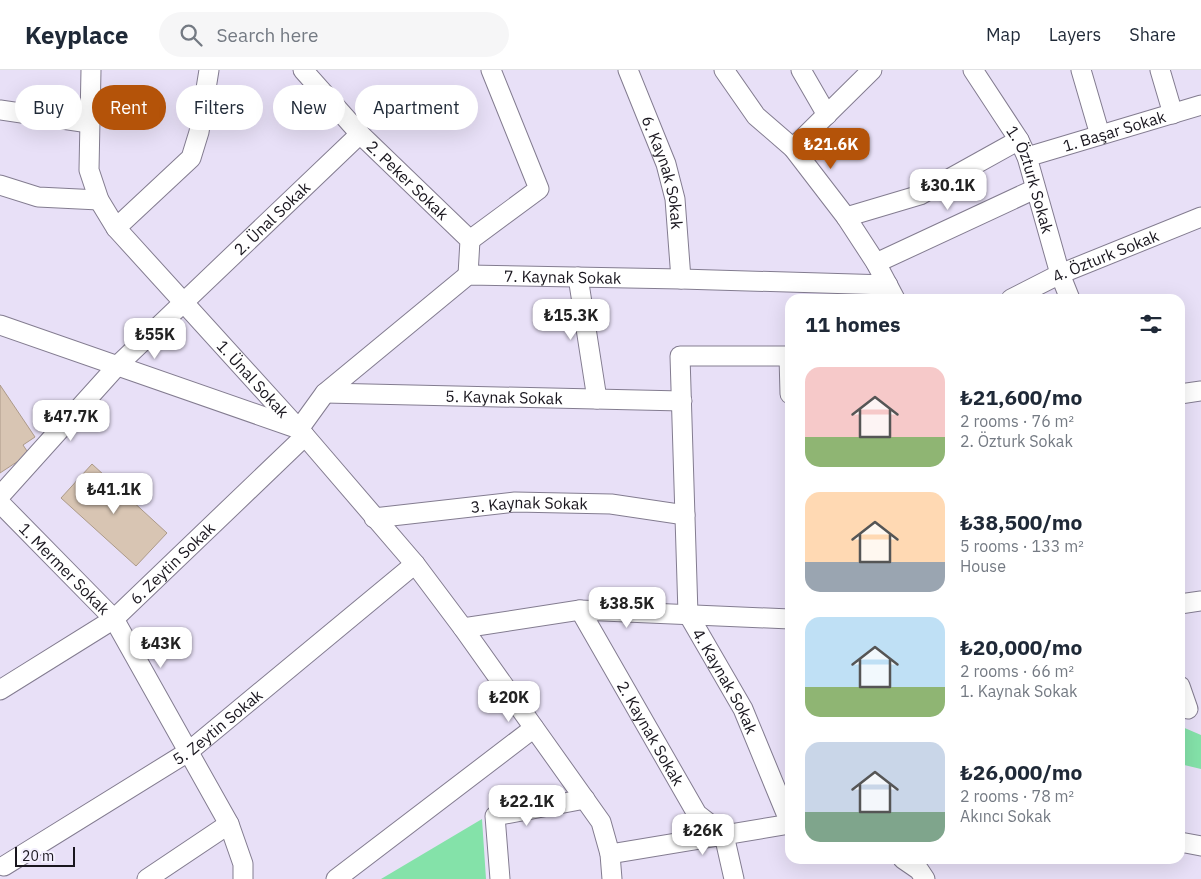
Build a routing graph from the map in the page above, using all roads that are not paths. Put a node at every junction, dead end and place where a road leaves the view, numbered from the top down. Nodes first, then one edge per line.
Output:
1 (91, 70) edge
2 (209, 70) edge
3 (304, 70) edge
4 (491, 70) edge
5 (628, 70) edge
6 (724, 70) edge
7 (801, 70) edge
8 (872, 70) edge
9 (973, 70) edge
10 (1082, 70) edge
11 (1160, 70) edge
12 (1201, 105) edge
13 (0, 110) edge
14 (1173, 114) junction
15 (827, 115) junction
16 (89, 123) junction
17 (360, 134) junction
18 (1100, 136) junction
19 (1019, 140) junction
20 (793, 148) junction
21 (1027, 157) junction
22 (0, 185) edge
23 (1035, 189) junction
24 (99, 200) junction
25 (846, 217) junction
26 (1201, 217) edge
27 (116, 228) junction
28 (470, 240) junction
29 (876, 264) junction
30 (1060, 274) junction
31 (468, 275) junction
32 (578, 277) junction
33 (681, 279) junction
34 (891, 292) edge
35 (1021, 294) edge
36 (1068, 294) edge
37 (184, 303) junction
38 (0, 325) edge
39 (785, 356) edge
40 (118, 365) junction
41 (1201, 392) edge
42 (325, 393) junction
43 (1185, 394) edge
44 (597, 399) junction
45 (682, 401) junction
46 (302, 432) junction
47 (0, 496) edge
48 (0, 503) edge
49 (685, 515) junction
50 (374, 518) junction
51 (415, 564) junction
52 (1201, 601) edge
53 (1185, 603) edge
54 (580, 610) junction
55 (688, 614) junction
56 (114, 619) junction
57 (785, 619) edge
58 (463, 628) junction
59 (0, 690) edge
60 (1185, 698) edge
61 (1190, 709) edge
62 (534, 728) junction
63 (188, 752) junction
64 (585, 798) junction
65 (785, 812) edge
66 (229, 824) junction
67 (785, 825) edge
68 (724, 835) junction
69 (1185, 843) edge
70 (1201, 846) edge
71 (610, 854) junction
72 (5, 868) edge
73 (147, 879) edge
74 (243, 879) edge
75 (336, 879) edge
76 (500, 879) edge
77 (612, 879) edge
78 (734, 879) edge

1 - 16 street, 1. Ünal Sokak
2 - 27 street
3 - 17 street, 2. Peker Sokak
4 - 28 street
5 - 33 street, 6. Kaynak Sokak
6 - 20 street
7 - 15 street
8 - 15 street
9 - 19 street, 1. Özturk Sokak
10 - 18 street
11 - 14 street
12 - 14 street, 1. Başar Sokak
13 - 16 street
14 - 18 street, 1. Başar Sokak
15 - 20 street
16 - 24 street, 1. Ünal Sokak
17 - 28 street, 2. Peker Sokak
17 - 37 street, 2. Ünal Sokak
18 - 21 street, 1. Başar Sokak
19 - 21 street, 1. Özturk Sokak
19 - 25 street
20 - 25 street
21 - 23 street, 1. Özturk Sokak
22 - 24 street
23 - 29 street
23 - 30 street, 1. Özturk Sokak
24 - 27 street, 1. Ünal Sokak
25 - 29 street
26 - 30 street, 4. Özturk Sokak
27 - 37 street, 1. Ünal Sokak
28 - 31 street
29 - 34 street
30 - 35 street, 4. Özturk Sokak
30 - 36 street, 1. Özturk Sokak
31 - 32 street, 7. Kaynak Sokak
31 - 42 street
32 - 33 street, 7. Kaynak Sokak
32 - 44 street
33 - 34 street, 7. Kaynak Sokak
37 - 40 street, 2. Ünal Sokak
37 - 46 street, 1. Ünal Sokak
38 - 40 street
39 - 45 street, 4. Kaynak Sokak
40 - 46 street
40 - 47 street, 2. Ünal Sokak
41 - 43 street
42 - 44 street, 5. Kaynak Sokak
42 - 46 street
44 - 45 street, 5. Kaynak Sokak
45 - 49 street, 4. Kaynak Sokak
46 - 50 street, 1. Ünal Sokak
46 - 56 street, 6. Zeytin Sokak
48 - 56 street, 1. Mermer Sokak
49 - 50 street, 3. Kaynak Sokak
49 - 55 street, 4. Kaynak Sokak
50 - 51 street, 1. Ünal Sokak
51 - 58 street, 1. Ünal Sokak
51 - 63 street, 5. Zeytin Sokak
52 - 53 street
54 - 55 street
54 - 58 street
54 - 68 street, 2. Kaynak Sokak
55 - 57 street
55 - 65 street, 4. Kaynak Sokak
56 - 59 street, 6. Zeytin Sokak
56 - 63 street, 1. Mermer Sokak
58 - 62 street, 1. Ünal Sokak
60 - 61 street
62 - 64 street, 1. Ünal Sokak
62 - 75 street
63 - 66 street, 1. Mermer Sokak
63 - 72 street, 5. Zeytin Sokak
64 - 71 street, 1. Ünal Sokak
64 - 76 street
66 - 73 street
66 - 74 street, 1. Mermer Sokak
67 - 68 street
68 - 71 street
68 - 78 street
69 - 70 street
71 - 77 street, 1. Ünal Sokak

